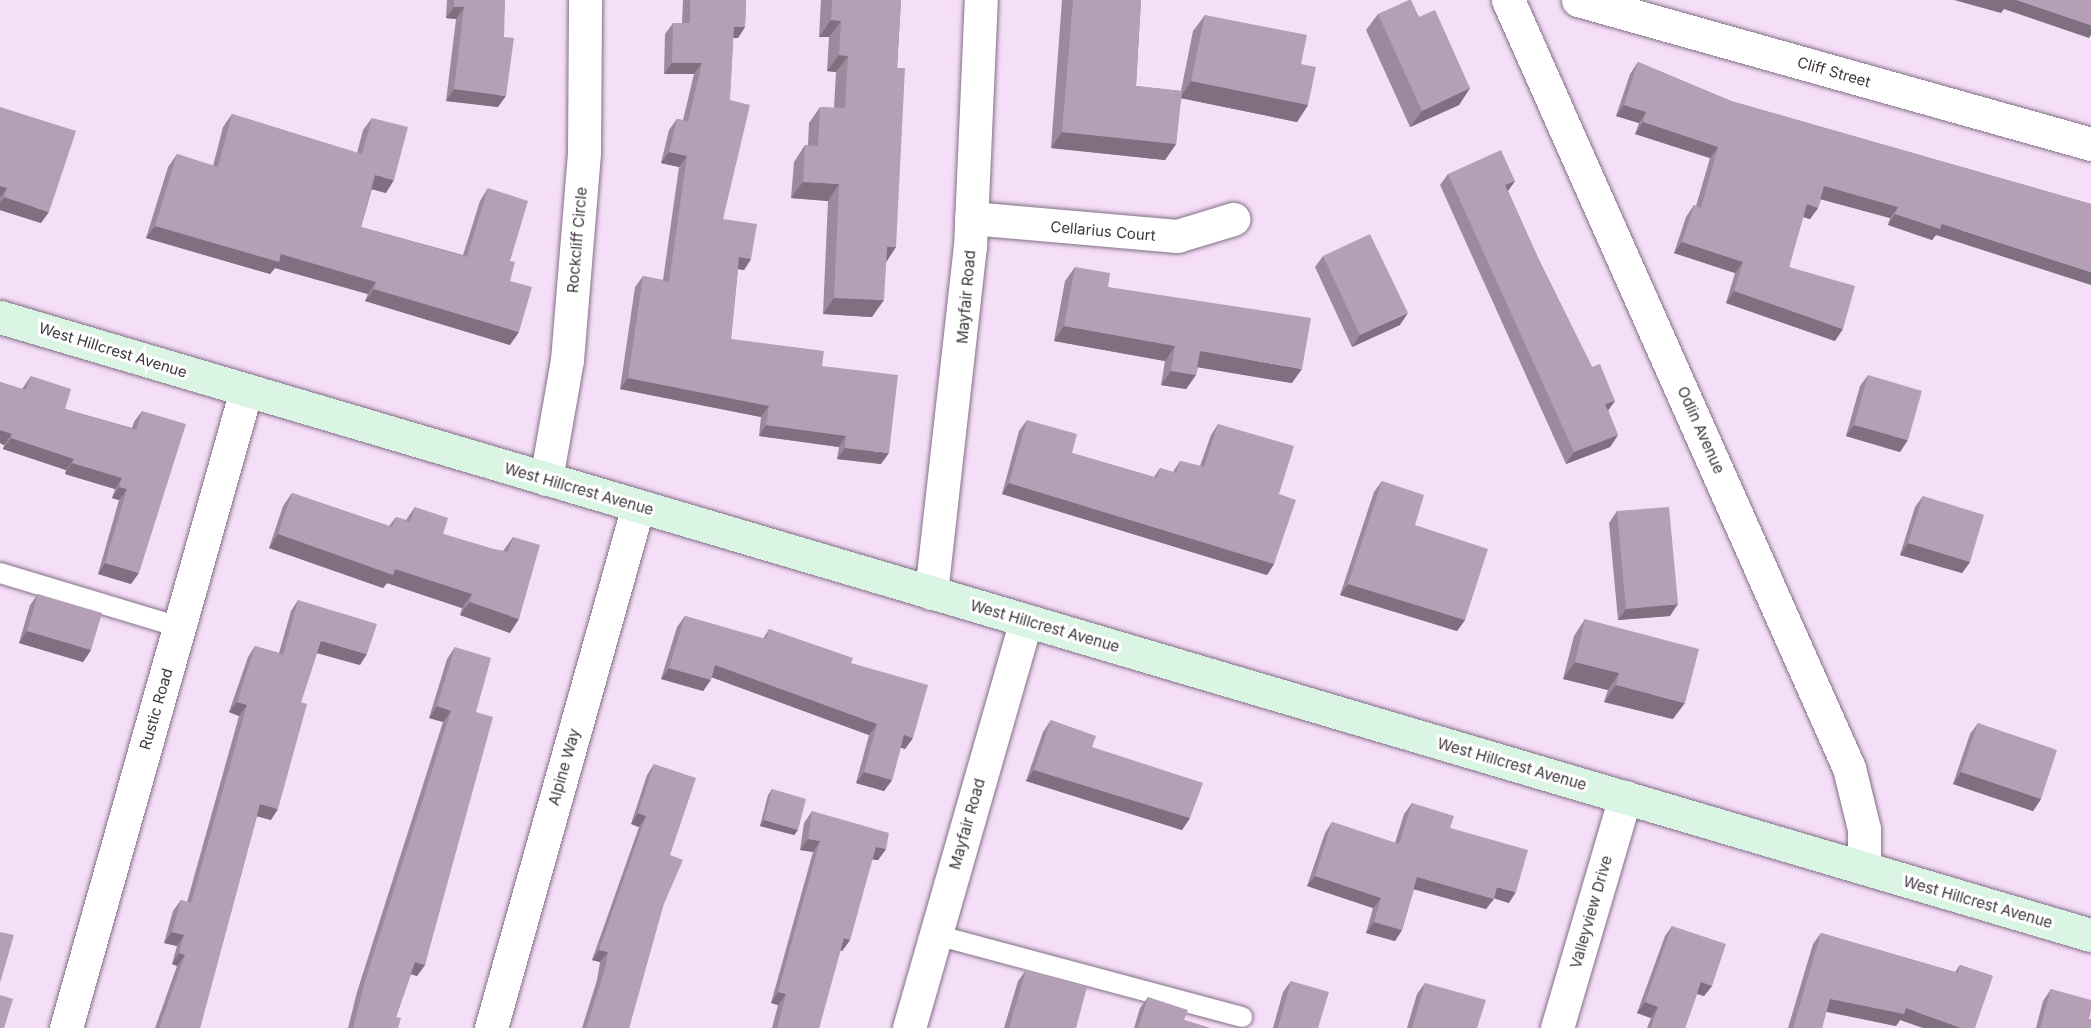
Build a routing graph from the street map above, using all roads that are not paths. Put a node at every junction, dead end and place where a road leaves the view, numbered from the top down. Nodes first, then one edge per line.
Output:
1 (585, 0) edge
2 (981, 0) edge
3 (1508, 0) edge
4 (1578, 0) edge
5 (2091, 144) edge
6 (971, 218) junction
7 (1233, 219) dead end
8 (0, 317) edge
9 (246, 390) junction
10 (546, 479) junction
11 (638, 506) junction
12 (0, 573) edge
13 (931, 593) junction
14 (1026, 620) junction
15 (179, 627) junction
16 (1625, 797) junction
17 (1864, 868) junction
18 (936, 935) junction
19 (2091, 935) edge
20 (1242, 1017) dead end
21 (66, 1028) edge
22 (491, 1028) edge
23 (909, 1028) edge
24 (1557, 1028) edge

1 - 10 street, Rockcliff Circle
2 - 6 street, Mayfair Road
3 - 17 street, Odlin Avenue
4 - 5 street, Cliff Street
6 - 7 street, Cellarius Court
6 - 13 street, Mayfair Road
8 - 9 street, West Hillcrest Avenue
9 - 10 street, West Hillcrest Avenue
9 - 15 street, Rustic Road
10 - 11 street, West Hillcrest Avenue
11 - 13 street, West Hillcrest Avenue
11 - 22 street, Alpine Way
12 - 15 lane
13 - 14 street, West Hillcrest Avenue
14 - 16 street, West Hillcrest Avenue
14 - 18 street, Mayfair Road
15 - 21 street, Rustic Road
16 - 17 street, West Hillcrest Avenue
16 - 24 street, Valleyview Drive
17 - 19 street, West Hillcrest Avenue
18 - 20 lane
18 - 23 street, Mayfair Road

